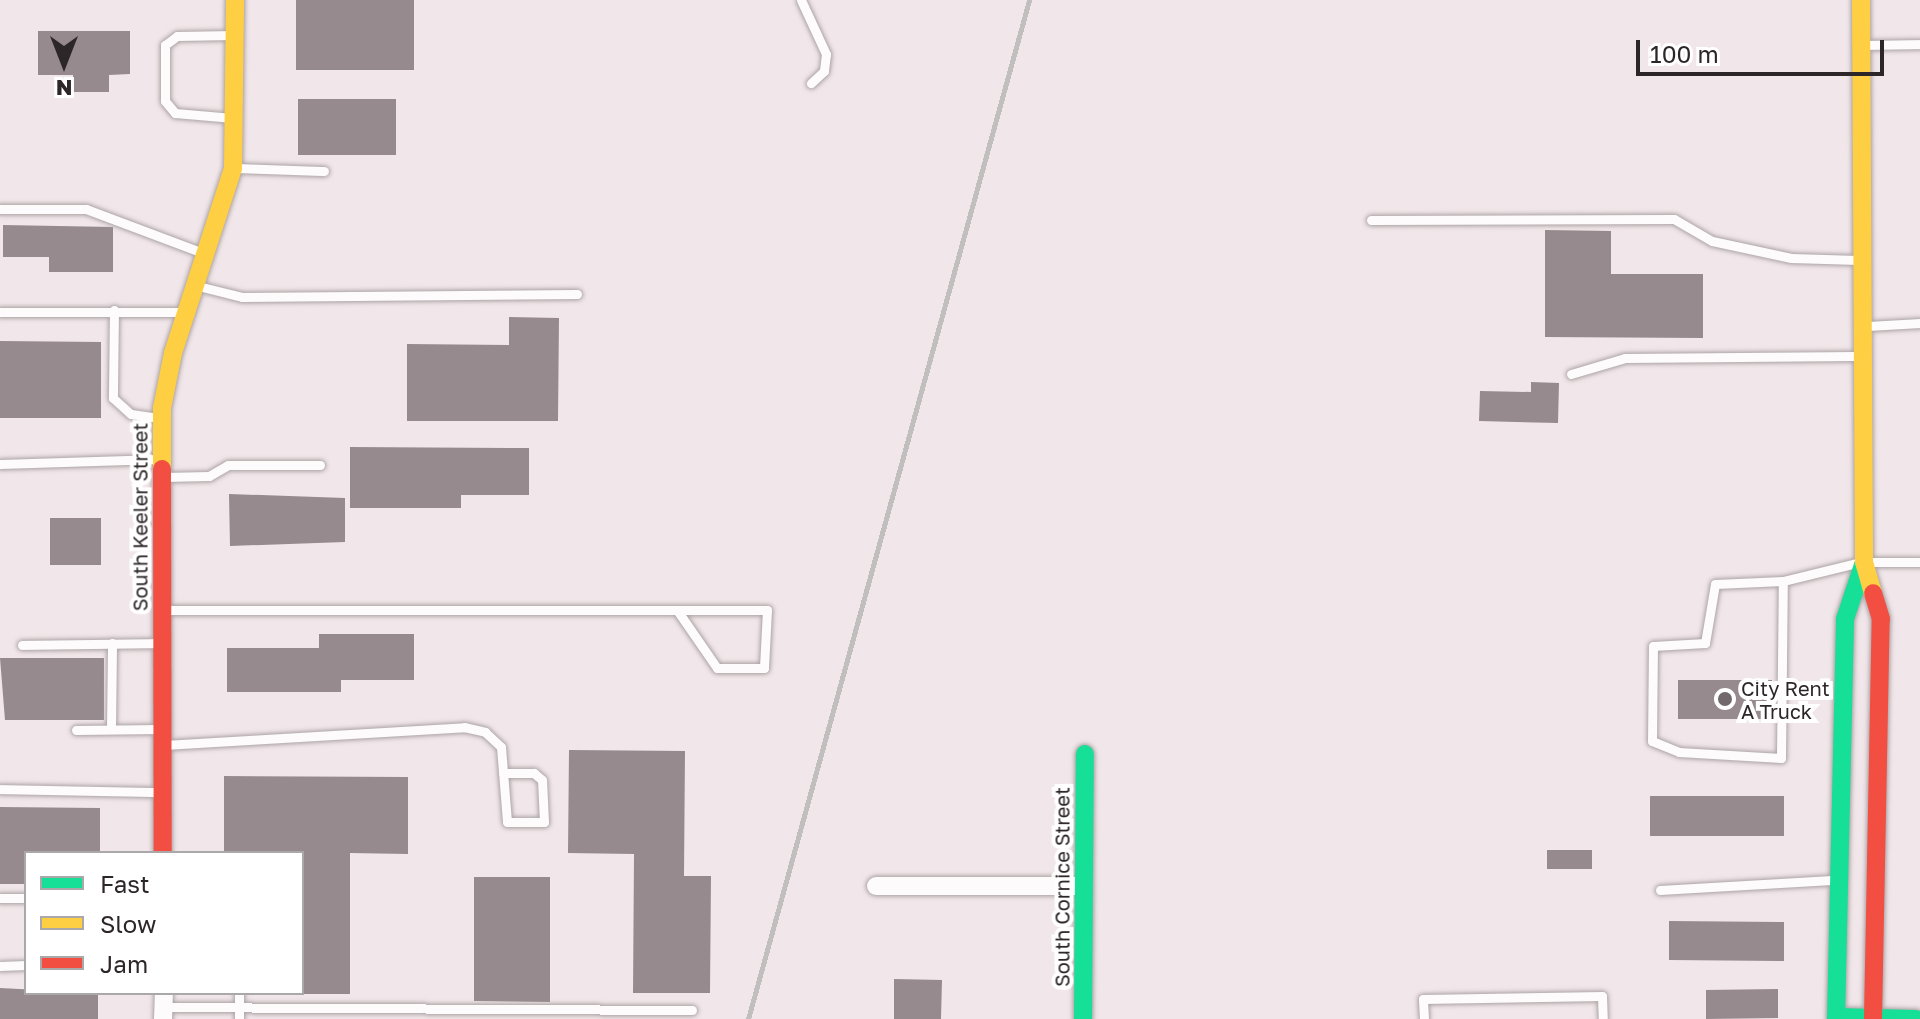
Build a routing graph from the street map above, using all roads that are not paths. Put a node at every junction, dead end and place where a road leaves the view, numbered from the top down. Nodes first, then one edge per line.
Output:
1 (235, 0) edge
2 (801, 0) edge
3 (1861, 0) edge
4 (234, 35) junction
5 (1920, 44) edge
6 (1861, 45) junction
7 (811, 83) dead end
8 (233, 118) junction
9 (233, 168) junction
10 (324, 171) dead end
11 (0, 209) edge
12 (1371, 220) dead end
13 (209, 255) junction
14 (1862, 260) junction
15 (198, 286) junction
16 (577, 294) dead end
17 (114, 310) junction
18 (0, 312) edge
19 (188, 313) junction
20 (1920, 323) edge
21 (1863, 326) junction
22 (1863, 356) junction
23 (1571, 374) dead end
24 (162, 418) junction
25 (0, 464) edge
26 (320, 465) dead end
27 (159, 468) junction
28 (1864, 562) junction
29 (1920, 562) edge
30 (1783, 581) junction
31 (162, 610) junction
32 (677, 610) junction
33 (112, 643) junction
34 (162, 643) junction
35 (22, 645) dead end
36 (111, 729) junction
37 (76, 730) dead end
38 (164, 737) junction
39 (1085, 754) dead end
40 (503, 773) junction
41 (0, 789) edge
42 (163, 792) junction
43 (163, 851) edge
44 (1839, 880) junction
45 (876, 886) dead end
46 (1084, 886) junction
47 (1660, 890) dead end
48 (0, 898) edge
49 (24, 898) edge
50 (24, 965) edge
51 (0, 966) edge
52 (239, 995) edge
53 (163, 1006) edge
54 (239, 1007) junction
55 (582, 1007) junction
56 (692, 1010) dead end
57 (1836, 1018) edge
58 (1873, 1018) edge
59 (239, 1019) edge
60 (581, 1019) edge
61 (1083, 1019) edge
62 (1424, 1019) edge
63 (1603, 1019) edge
64 (1916, 1019) edge

1 - 4 main road, South Keeler Street
2 - 7 lane
3 - 6 main road
4 - 8 main road, South Keeler Street
4 - 8 lane
5 - 6 lane
6 - 14 main road
8 - 9 main road, South Keeler Street
9 - 10 lane
9 - 13 main road, South Keeler Street
11 - 13 lane
12 - 14 lane
13 - 15 main road, South Keeler Street
14 - 21 main road
15 - 16 lane
15 - 19 main road, South Keeler Street
17 - 18 lane
17 - 19 lane
17 - 24 lane
19 - 24 main road, South Keeler Street
20 - 21 lane
21 - 22 main road
22 - 23 lane
22 - 28 main road
24 - 27 main road, South Keeler Street
25 - 27 lane
26 - 27 lane
27 - 31 main road, South Keeler Street
28 - 29 lane
28 - 30 lane
28 - 44 main road
28 - 58 main road
30 - 30 lane
31 - 32 lane
31 - 34 main road, South Keeler Street
32 - 32 lane
33 - 34 lane
33 - 35 lane
33 - 36 lane
34 - 38 main road, South Keeler Street
36 - 37 lane
36 - 38 lane
38 - 40 lane
38 - 42 main road, South Keeler Street
39 - 46 main road, South Cornice Street
40 - 40 lane
41 - 42 lane
42 - 43 main road, South Keeler Street
44 - 47 lane
44 - 57 main road
45 - 46 street
46 - 61 main road, South Cornice Street
48 - 49 lane
50 - 51 lane
52 - 54 lane
53 - 54 lane
54 - 55 lane
54 - 59 lane
55 - 56 lane
55 - 60 lane
57 - 58 main road
58 - 64 main road
62 - 63 lane

